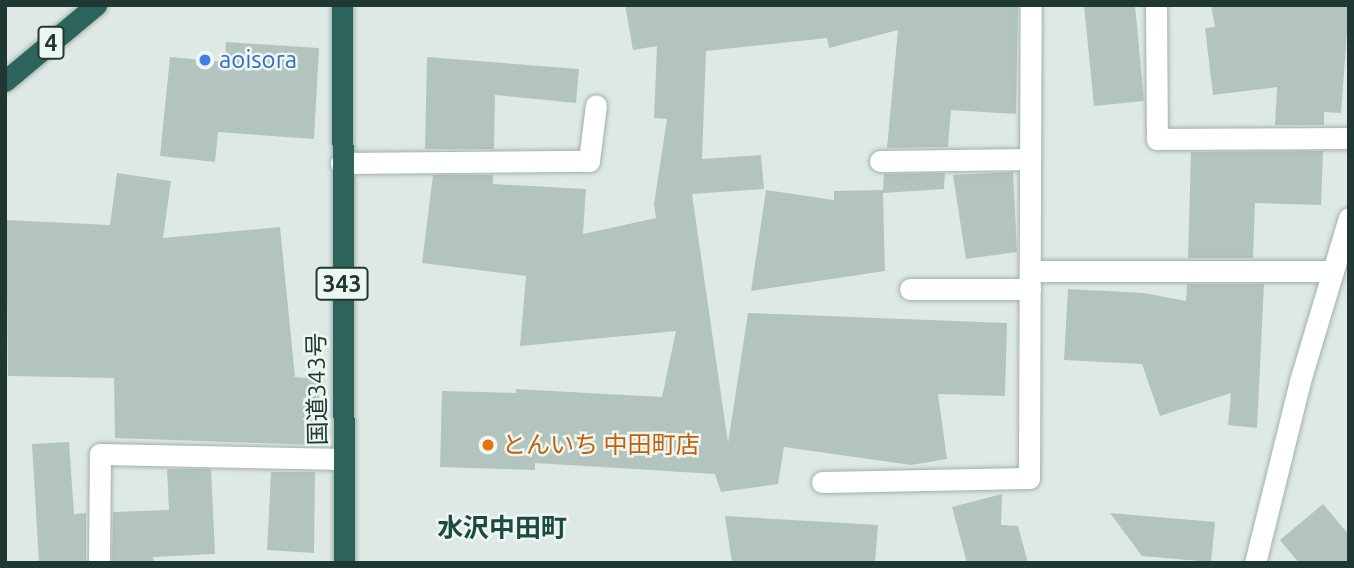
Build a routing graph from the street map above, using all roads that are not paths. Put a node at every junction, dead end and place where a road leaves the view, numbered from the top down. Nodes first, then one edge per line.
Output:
1 (96, 5) edge
2 (342, 5) edge
3 (1031, 5) edge
4 (1156, 5) edge
5 (5, 81) edge
6 (596, 105) dead end
7 (1349, 138) edge
8 (1030, 159) junction
9 (880, 161) dead end
10 (341, 163) junction
11 (1349, 218) edge
12 (1333, 271) junction
13 (1030, 280) junction
14 (910, 289) dead end
15 (344, 459) junction
16 (822, 482) dead end
17 (99, 563) edge
18 (344, 563) edge
19 (1255, 563) edge

1 - 5 highway, 4
2 - 10 highway, 国道343号 / 343
3 - 8 street
4 - 7 street
6 - 10 street
8 - 9 street
8 - 13 street
10 - 15 highway, 国道343号 / 343
11 - 12 street
12 - 13 street
12 - 19 street
13 - 14 street
13 - 16 street
15 - 17 street
15 - 18 highway, 国道343号 / 343

